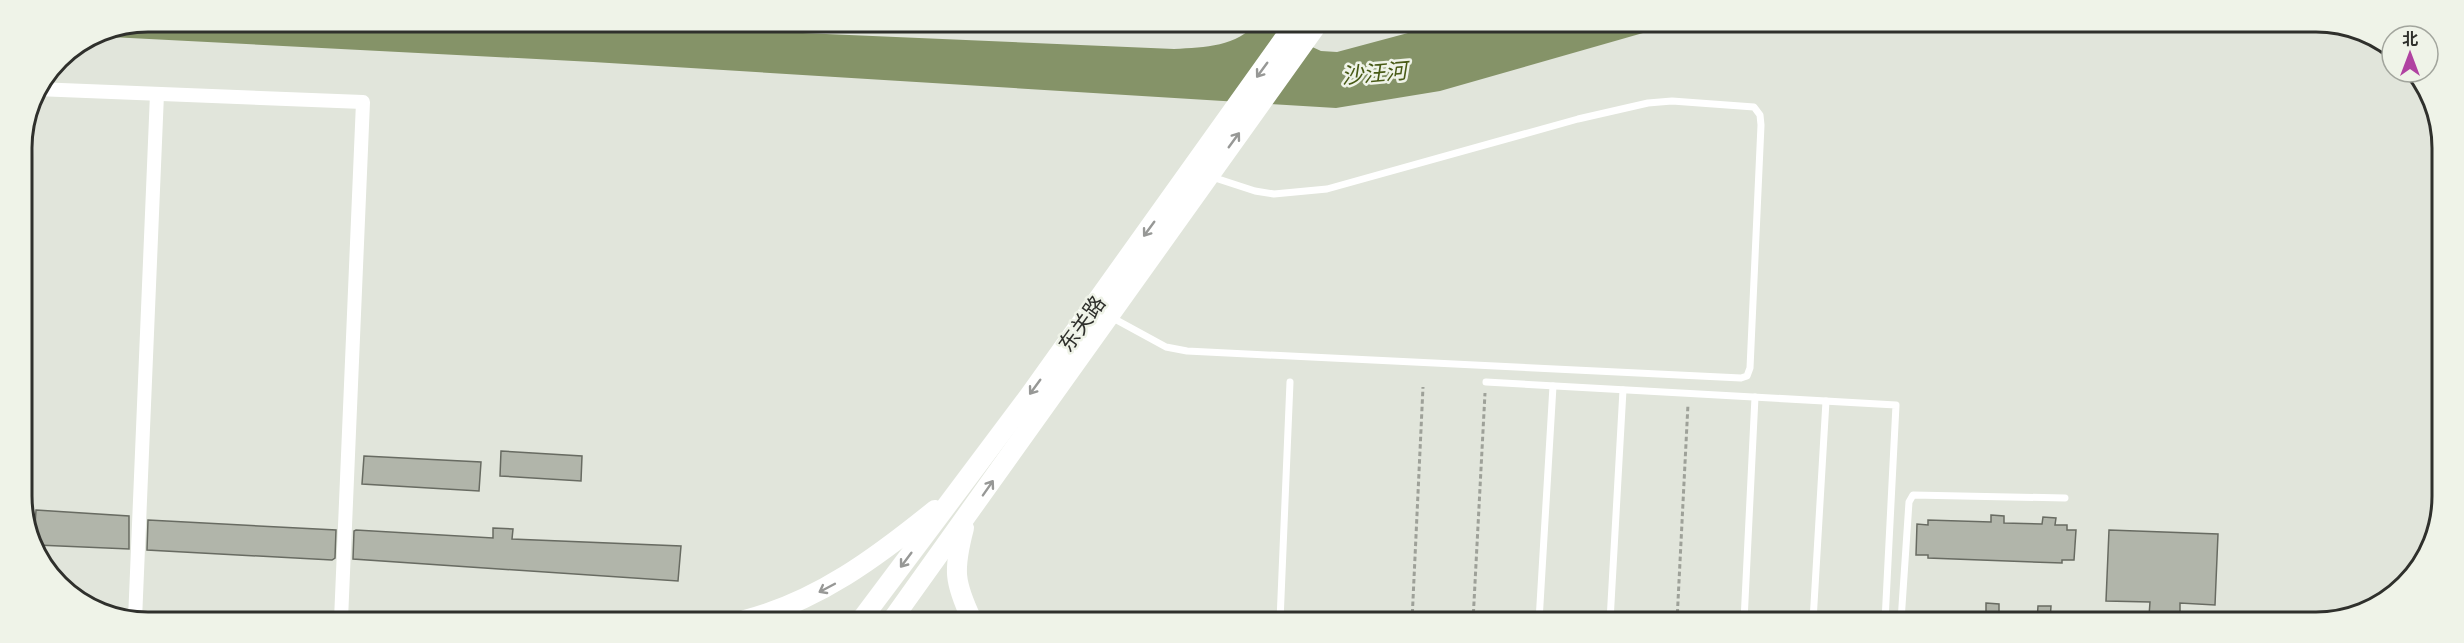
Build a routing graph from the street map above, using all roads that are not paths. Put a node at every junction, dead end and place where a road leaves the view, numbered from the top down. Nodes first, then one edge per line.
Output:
1 (1289, 32) edge
2 (1312, 32) edge
3 (47, 89) edge
4 (157, 94) junction
5 (1209, 176) junction
6 (1109, 316) junction
7 (1290, 382) dead end
8 (1485, 382) road end
9 (1552, 386) junction
10 (1623, 390) junction
11 (1755, 397) junction
12 (1826, 401) junction
13 (958, 491) junction
14 (2065, 498) dead end
15 (967, 518) junction
16 (135, 611) edge
17 (1280, 611) edge
18 (1540, 611) edge
19 (1611, 611) edge
20 (1744, 611) edge
21 (1814, 611) edge
22 (1885, 611) edge
23 (1902, 611) edge
24 (341, 612) edge
25 (766, 612) edge
26 (867, 612) edge
27 (898, 612) edge
28 (968, 612) edge

1 -> 13 main road, 东关路
5 -> 2 main road, 东关路
3 - 4 street
4 - 16 street
4 - 24 street
5 - 6 main road, 东关路
5 - 6 lane
15 -> 6 main road, 东关路
7 - 17 lane
8 - 9 lane
9 - 10 lane
9 - 18 lane
10 - 11 lane
10 - 19 lane
11 - 12 lane
11 - 20 lane
12 - 21 lane
12 - 22 lane
13 -> 25 main road
13 -> 26 main road, 东关路
14 - 23 lane
15 - 27 main road, 东关路
15 - 28 main road

